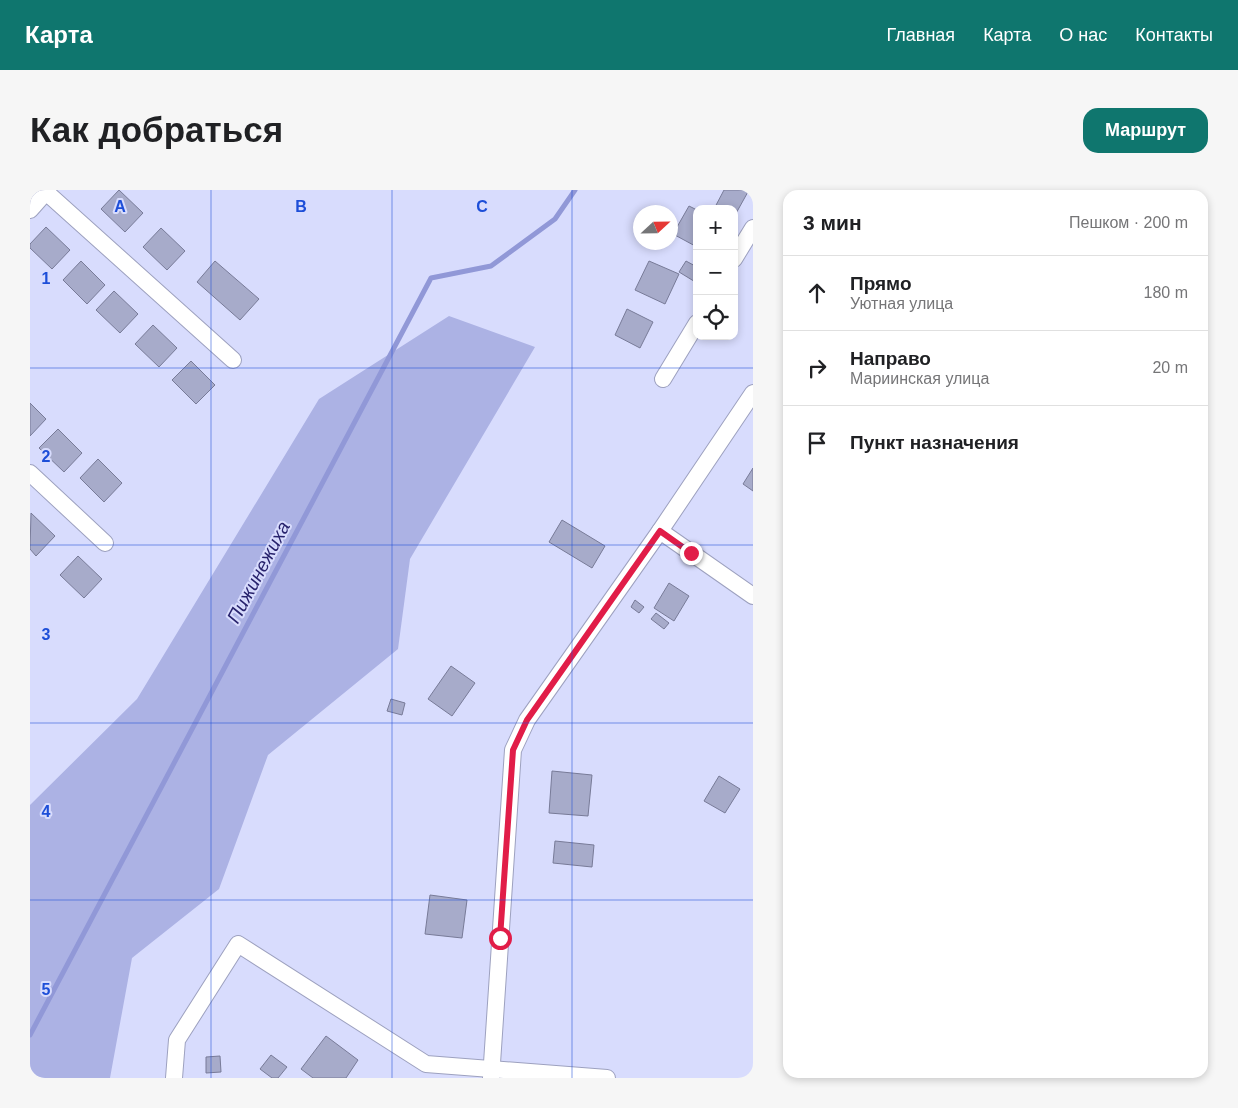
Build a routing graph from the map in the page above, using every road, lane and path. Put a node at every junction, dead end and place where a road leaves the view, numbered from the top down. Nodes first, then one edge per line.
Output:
1 (30, 210) edge
2 (753, 228) edge
3 (738, 253) edge
4 (693, 329) edge
5 (233, 360) dead end
6 (663, 379) dead end
7 (753, 393) edge
8 (30, 473) edge
9 (660, 531) junction
10 (105, 543) dead end
11 (753, 596) edge
12 (491, 1074) edge
13 (174, 1078) edge
14 (607, 1078) edge

1 - 5 street
2 - 3 street
4 - 6 street
7 - 9 street
8 - 10 street
9 - 11 street
9 - 12 street
12 - 13 street
12 - 14 street

